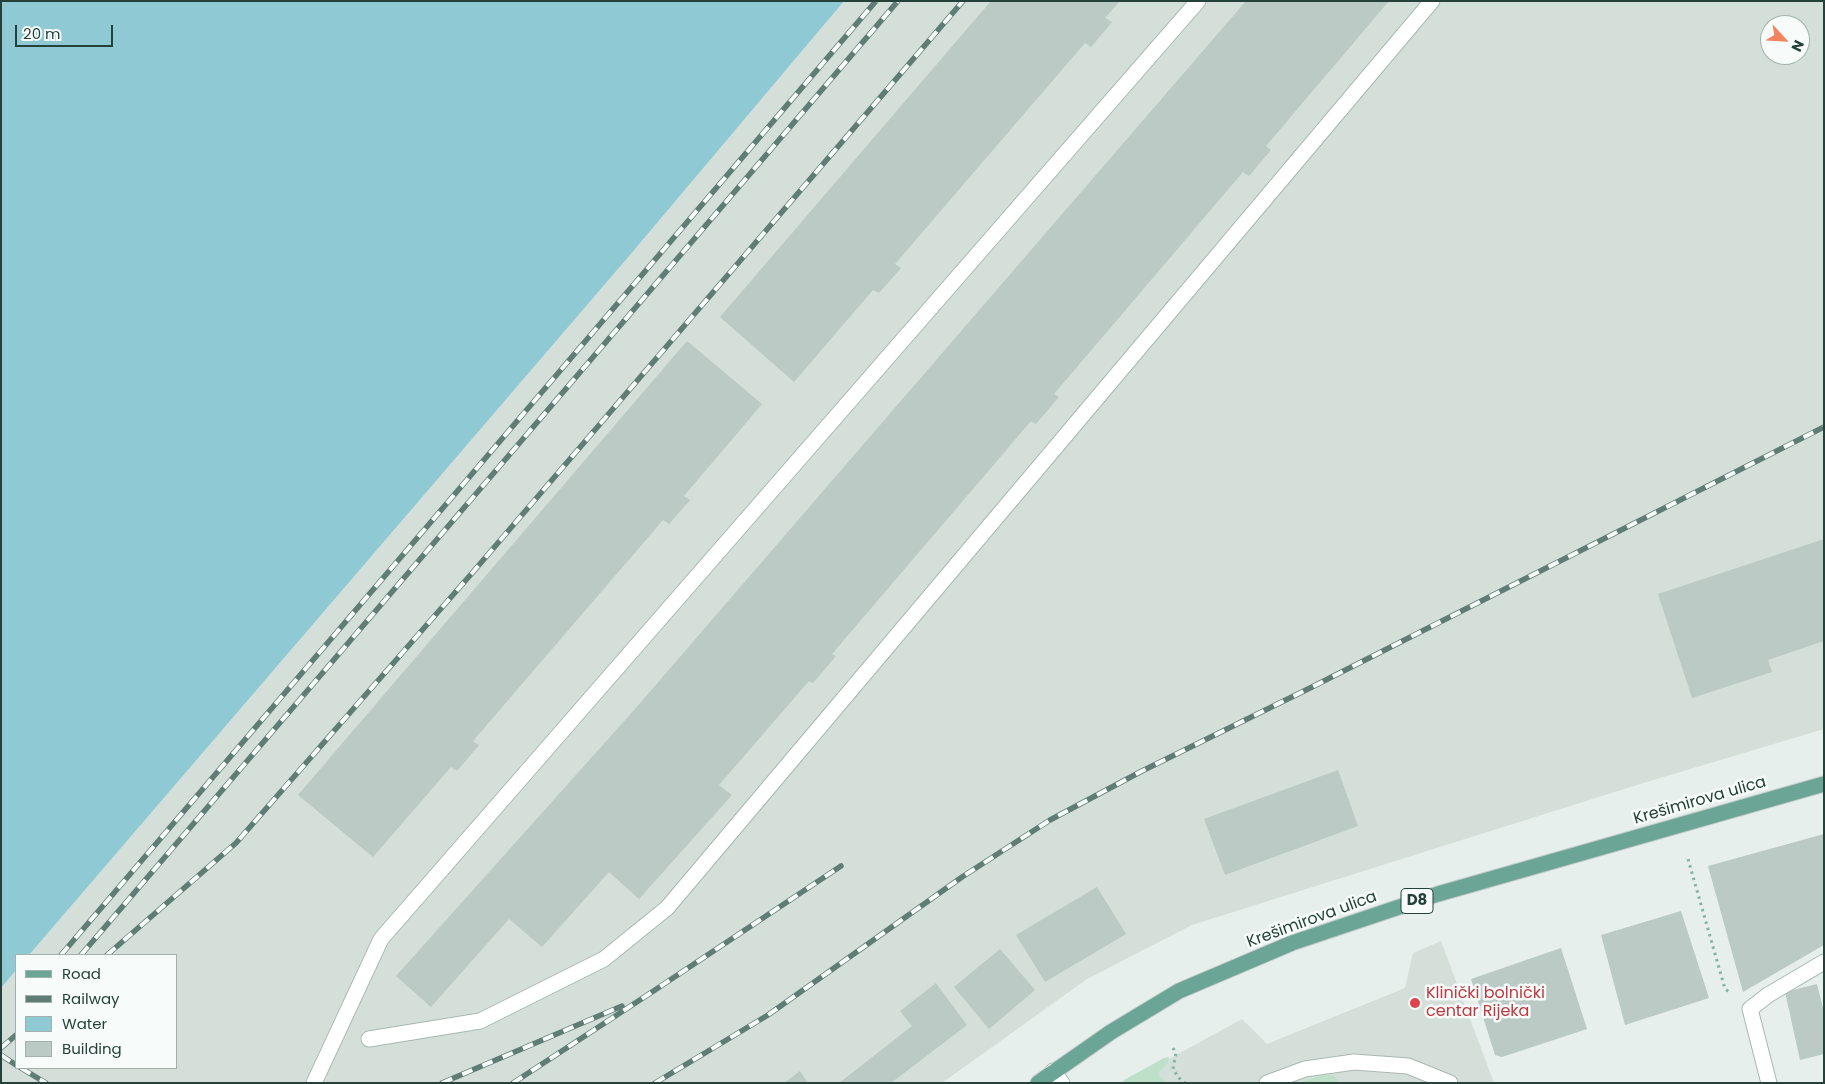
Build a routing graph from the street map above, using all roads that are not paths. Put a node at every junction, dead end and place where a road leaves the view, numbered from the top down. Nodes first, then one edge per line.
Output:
1 (1198, 1) edge
2 (1432, 1) edge
3 (1824, 784) edge
4 (1824, 962) edge
5 (370, 1039) dead end
6 (1058, 1077) edge
7 (314, 1083) edge
8 (1038, 1083) edge
9 (1267, 1083) edge
10 (1450, 1083) edge
11 (1769, 1083) edge

1 - 7 street
2 - 5 street
3 - 6 main road, Krešimirova ulica / D8
4 - 11 street
6 - 8 main road, Krešimirova ulica / D8
9 - 10 street

